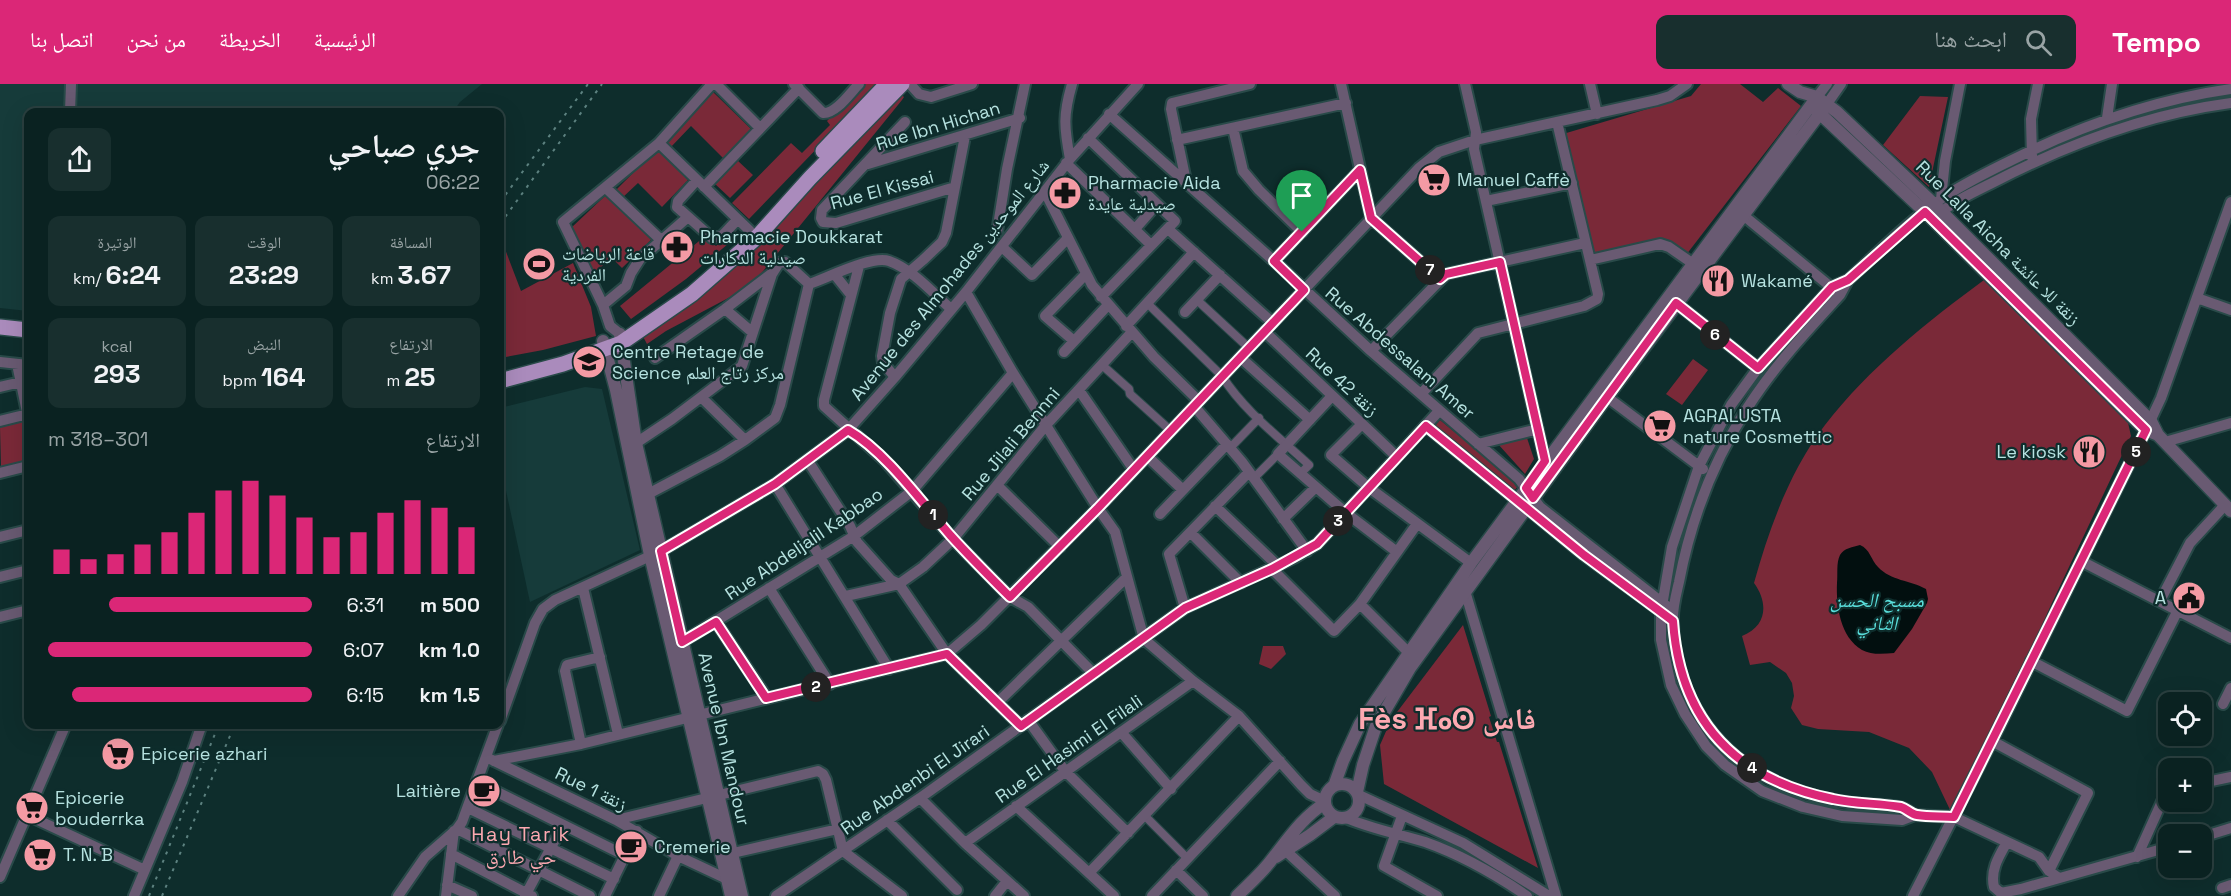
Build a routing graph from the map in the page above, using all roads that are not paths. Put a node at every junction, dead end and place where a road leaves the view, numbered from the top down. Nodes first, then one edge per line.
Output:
1 (70, 84) edge
2 (714, 84) edge
3 (859, 84) edge
4 (887, 84) edge
5 (902, 84) edge
6 (910, 84) edge
7 (1025, 84) edge
8 (1072, 84) edge
9 (1138, 84) edge
10 (1250, 84) edge
11 (1341, 84) edge
12 (1465, 84) edge
13 (1590, 84) edge
14 (1687, 84) edge
15 (1788, 84) edge
16 (1827, 84) edge
17 (1841, 84) edge
18 (1960, 84) edge
19 (2038, 84) edge
20 (2112, 84) edge
21 (965, 85) edge
22 (796, 86) edge
23 (2231, 89) edge
24 (1346, 103) junction
25 (2231, 103) edge
26 (1818, 105) junction
27 (70, 108) edge
28 (1109, 114) junction
29 (1597, 114) junction
30 (1020, 118) junction
31 (2107, 118) junction
32 (905, 122) dead end
33 (1557, 123) junction
34 (760, 128) junction
35 (1233, 128) junction
36 (964, 136) junction
37 (1088, 138) junction
38 (1177, 140) junction
39 (1475, 140) junction
40 (659, 143) junction
41 (2031, 151) junction
42 (1068, 161) junction
43 (2033, 163) junction
44 (866, 165) junction
45 (1360, 170) junction
46 (1186, 182) junction
47 (700, 183) junction
48 (1572, 183) junction
49 (955, 187) junction
50 (606, 188) junction
51 (1045, 192) junction
52 (1486, 201) junction
53 (2231, 202) edge
54 (1157, 204) junction
55 (1935, 209) junction
56 (1743, 215) junction
57 (688, 217) junction
58 (1371, 218) junction
59 (736, 220) junction
60 (1171, 225) junction
61 (1135, 229) junction
62 (750, 231) junction
63 (997, 232) dead end
64 (1302, 232) junction
65 (1068, 238) junction
66 (661, 240) junction
67 (1586, 243) junction
68 (1151, 245) junction
69 (1002, 246) junction
70 (1194, 252) junction
71 (1590, 260) junction
72 (1274, 261) junction
73 (1500, 262) junction
74 (1692, 263) junction
75 (859, 266) junction
76 (773, 271) junction
77 (908, 271) junction
78 (835, 274) junction
79 (1086, 274) junction
80 (1220, 275) junction
81 (1440, 279) junction
82 (809, 284) junction
83 (1304, 290) junction
84 (1836, 291) junction
85 (966, 292) junction
86 (851, 295) junction
87 (2197, 298) junction
88 (1197, 300) junction
89 (1104, 301) junction
90 (1147, 303) junction
91 (1676, 303) junction
92 (603, 305) junction
93 (725, 309) junction
94 (951, 309) junction
95 (2231, 310) edge
96 (1185, 312) dead end
97 (1273, 323) junction
98 (1514, 323) junction
99 (0, 327) edge
100 (1129, 329) junction
101 (24, 330) edge
102 (752, 332) junction
103 (1265, 332) junction
104 (617, 334) junction
105 (0, 336) edge
106 (24, 339) edge
107 (1074, 341) junction
108 (604, 345) junction
109 (1249, 348) junction
110 (1371, 351) junction
111 (1064, 352) dead end
112 (655, 358) dead end
113 (1240, 358) junction
114 (0, 362) edge
115 (17, 364) junction
116 (24, 365) edge
117 (1102, 365) junction
118 (1758, 368) junction
119 (504, 371) edge
120 (1013, 373) junction
121 (1222, 376) junction
122 (895, 377) junction
123 (504, 380) edge
124 (21, 382) junction
125 (0, 387) edge
126 (1079, 390) junction
127 (1421, 394) junction
128 (24, 396) edge
129 (1332, 396) junction
130 (1607, 397) junction
131 (702, 398) junction
132 (1196, 404) junction
133 (1439, 411) junction
134 (24, 416) edge
135 (1259, 418) junction
136 (1310, 420) junction
137 (0, 421) edge
138 (2231, 423) edge
139 (1362, 424) junction
140 (1046, 425) junction
141 (1426, 426) junction
142 (1538, 429) junction
143 (848, 430) junction
144 (1171, 431) junction
145 (2155, 432) junction
146 (745, 440) junction
147 (636, 443) junction
148 (1478, 444) junction
149 (1287, 445) junction
150 (1228, 446) junction
151 (1278, 454) junction
152 (1148, 456) junction
153 (1396, 456) junction
154 (808, 461) junction
155 (1545, 461) junction
156 (1699, 466) junction
157 (24, 467) edge
158 (1134, 470) junction
159 (0, 473) edge
160 (1301, 474) junction
161 (1710, 474) junction
162 (1252, 475) junction
163 (775, 484) junction
164 (996, 485) junction
165 (1316, 487) junction
166 (1368, 487) junction
167 (1183, 490) junction
168 (912, 491) junction
169 (648, 494) junction
170 (1526, 498) junction
171 (1215, 506) junction
172 (1098, 508) junction
173 (2228, 508) edge
174 (1346, 513) junction
175 (1160, 514) dead end
176 (1283, 519) junction
177 (1417, 524) junction
178 (24, 531) edge
179 (1191, 533) junction
180 (854, 536) junction
181 (0, 537) edge
182 (953, 539) junction
183 (1060, 547) junction
184 (1307, 551) junction
185 (1397, 552) junction
186 (656, 553) junction
187 (820, 557) junction
188 (2081, 561) junction
189 (1471, 562) junction
190 (1275, 568) junction
191 (24, 571) edge
192 (0, 577) edge
193 (1127, 577) junction
194 (1241, 583) junction
195 (899, 584) junction
196 (1461, 587) junction
197 (583, 588) junction
198 (770, 588) junction
199 (846, 596) junction
200 (1010, 597) junction
201 (2160, 601) junction
202 (1360, 604) junction
203 (1185, 608) junction
204 (1662, 608) junction
205 (2178, 610) junction
206 (24, 611) edge
207 (1673, 616) junction
208 (0, 617) edge
209 (716, 622) junction
210 (2231, 638) edge
211 (1144, 639) junction
212 (682, 642) junction
213 (1061, 642) junction
214 (1408, 652) junction
215 (947, 654) junction
216 (600, 657) junction
217 (2031, 661) junction
218 (889, 669) junction
219 (1094, 673) junction
220 (1193, 681) junction
221 (830, 684) junction
222 (2231, 688) edge
223 (766, 698) junction
224 (998, 702) junction
225 (2223, 704) dead end
226 (504, 709) edge
227 (695, 715) junction
228 (1239, 716) junction
229 (1024, 723) junction
230 (64, 729) edge
231 (200, 729) edge
232 (498, 729) edge
233 (1121, 732) junction
234 (618, 734) junction
235 (1992, 741) junction
236 (580, 744) junction
237 (490, 759) junction
238 (1280, 761) junction
239 (1065, 771) junction
240 (2231, 777) edge
241 (2212, 781) edge
242 (477, 782) junction
243 (1334, 786) junction
244 (1171, 789) junction
245 (1358, 794) junction
246 (714, 795) junction
247 (920, 798) junction
248 (1325, 802) junction
249 (1845, 802) junction
250 (1016, 806) junction
251 (468, 808) junction
252 (2158, 810) edge
253 (27, 815) junction
254 (1915, 815) junction
255 (1145, 816) junction
256 (1402, 816) junction
257 (1842, 816) junction
258 (1340, 817) junction
259 (1954, 817) junction
260 (616, 820) junction
261 (887, 820) junction
262 (563, 825) junction
263 (2231, 828) edge
264 (456, 830) junction
265 (838, 830) junction
266 (638, 831) junction
267 (1128, 833) junction
268 (2212, 834) edge
269 (1395, 835) junction
270 (2007, 842) junction
271 (964, 843) junction
272 (550, 848) junction
273 (2158, 850) edge
274 (843, 851) junction
275 (1286, 851) junction
276 (733, 853) junction
277 (451, 854) junction
278 (626, 856) junction
279 (678, 856) junction
280 (2137, 857) junction
281 (1187, 858) junction
282 (1273, 859) junction
283 (145, 870) junction
284 (538, 870) junction
285 (1176, 870) junction
286 (1090, 872) junction
287 (2049, 872) junction
288 (0, 877) edge
289 (2059, 878) junction
290 (614, 879) junction
291 (727, 879) junction
292 (1007, 881) junction
293 (446, 890) edge
294 (957, 890) dead end
295 (783, 894) edge
296 (1242, 894) edge
297 (1430, 894) edge
298 (528, 895) edge
299 (134, 896) edge
300 (398, 896) edge
301 (472, 896) edge
302 (590, 896) edge
303 (605, 896) edge
304 (659, 896) edge
305 (731, 896) edge
306 (742, 896) edge
307 (902, 896) edge
308 (995, 896) edge
309 (1024, 896) edge
310 (1114, 896) edge
311 (1152, 896) edge
312 (1203, 896) edge
313 (1335, 896) edge
314 (1527, 896) edge
315 (1549, 896) edge
316 (1556, 896) edge
317 (1913, 896) edge

1 - 27 street
2 - 34 street
2 - 40 street
3 - 22 street
4 - 62 main road
5 - 104 main road
6 - 21 street
7 - 30 street
8 - 42 street
9 - 28 street, Avenue des Almohades شارع الموحدين
10 - 38 street
11 - 24 street
12 - 39 street
13 - 29 street
14 - 29 street
15 - 26 street, Rue Lalla Aicha زنقة للا عائشة
16 - 26 street
17 - 26 street
18 - 55 street
19 - 41 street
20 - 31 street
22 - 34 street
23 - 31 street
24 - 35 street
24 - 45 street
25 - 43 street
26 - 55 street, Rue Lalla Aicha زنقة للا عائشة
26 - 56 street
26 - 74 street
28 - 37 street, Avenue des Almohades شارع الموحدين
28 - 46 street, Rue Abdessalam Amer
29 - 33 street
30 - 36 street, Rue Ibn Hichan
30 - 63 street
31 - 41 street
32 - 44 street
33 - 39 street
33 - 48 street
34 - 47 street
35 - 38 street
35 - 64 street
36 - 44 street, Rue Ibn Hichan
36 - 49 street
37 - 42 street, Avenue des Almohades شارع الموحدين
37 - 54 street
38 - 46 street
39 - 52 street
39 - 58 street
40 - 47 street
40 - 50 street
41 - 43 street
41 - 55 street
42 - 51 street, Avenue des Almohades شارع الموحدين
42 - 61 street
43 - 55 street
44 - 49 street, Rue El Kissai
45 - 58 street
45 - 64 street
46 - 72 street, Rue Abdessalam Amer
47 - 57 street
47 - 59 street
48 - 52 street
48 - 67 street
49 - 77 street
50 - 66 street
50 - 92 street
51 - 65 street
51 - 69 street, Avenue des Almohades شارع الموحدين
52 - 73 street
53 - 87 street
54 - 60 street
54 - 61 street
55 - 84 street
55 - 145 street, Rue Lalla Aicha زنقة للا عائشة
56 - 84 street
56 - 91 street
57 - 59 street
57 - 66 street
58 - 81 street
58 - 83 street
59 - 62 street
60 - 68 street
60 - 70 street
61 - 68 street
62 - 104 main road
64 - 72 street
65 - 69 street
65 - 79 street
66 - 92 street
67 - 71 street
67 - 73 street
68 - 89 street
69 - 85 street, Avenue des Almohades شارع الموحدين
70 - 80 street
70 - 90 street, Rue Jilali Bennni
71 - 74 street
71 - 98 street
72 - 83 street, Rue Abdessalam Amer
73 - 81 street
73 - 98 street
74 - 155 street
75 - 77 street
75 - 78 street
75 - 86 street
76 - 82 street
76 - 93 street
76 - 102 street
77 - 94 street
77 - 122 street
78 - 82 street
78 - 86 street
79 - 89 street
79 - 107 street
80 - 88 street
80 - 97 street
81 - 110 street
82 - 146 street
83 - 97 street
83 - 110 street, Rue Abdessalam Amer
84 - 118 street
84 - 161 street
85 - 94 street, Avenue des Almohades شارع الموحدين
85 - 120 street
86 - 143 street
87 - 95 street
87 - 145 street
88 - 96 street
88 - 109 street
89 - 100 street
89 - 107 street
90 - 100 street, Rue Jilali Bennni
90 - 121 street
91 - 118 street
91 - 130 street
92 - 104 street
93 - 102 street
93 - 112 street
94 - 122 street, Avenue des Almohades شارع الموحدين
97 - 103 street
98 - 127 street
98 - 142 street
99 - 101 main road
100 - 117 street, Rue Jilali Bennni
100 - 132 street
102 - 131 street
103 - 109 street
103 - 129 street, Rue 42 زنقة
104 - 108 main road
104 - 147 street, Avenue Ibn Mandour
105 - 106 main road
107 - 111 street
108 - 119 main road
108 - 123 main road
108 - 186 street, Avenue Ibn Mandour
109 - 113 street
110 - 127 street, Rue Abdessalam Amer
113 - 121 street
113 - 136 street
114 - 115 street
115 - 116 street
115 - 124 street
117 - 126 street, Rue Jilali Bennni
117 - 144 street
118 - 156 street
120 - 140 street
120 - 168 street, Rue Abdeljalil Kabbao
121 - 132 street
121 - 135 street
122 - 143 street, Avenue des Almohades شارع الموحدين
124 - 125 street
124 - 128 street
126 - 140 street, Rue Jilali Bennni
126 - 158 street
127 - 133 street, Rue Abdessalam Amer
129 - 136 street
129 - 139 street, Rue 42 زنقة
130 - 156 street
130 - 170 street
131 - 146 street
131 - 147 street
132 - 144 street
132 - 150 street
133 - 141 street, Rue Abdenbi El Jirari
133 - 148 street, Rue Abdessalam Amer
134 - 137 street
135 - 149 street
135 - 150 street
136 - 149 street
138 - 145 street
139 - 153 street, Rue 42 زنقة
139 - 166 street
140 - 164 street, Rue Jilali Bennni
140 - 172 street
141 - 153 street, Rue Abdenbi El Jirari
141 - 170 street
142 - 148 street
142 - 155 street
143 - 154 street, Avenue des Almohades شارع الموحدين
143 - 168 street
144 - 152 street
145 - 173 street, Rue Lalla Aicha زنقة للا عائشة
145 - 188 street
146 - 169 street
147 - 169 street, Avenue Ibn Mandour
148 - 170 street, Rue Abdessalam Amer
149 - 151 street
149 - 160 street
150 - 162 street
150 - 167 street
151 - 160 street
151 - 162 street
152 - 158 street
152 - 167 street
153 - 166 street, Rue Abdenbi El Jirari
154 - 163 street, Avenue des Almohades شارع الموحدين
154 - 180 street
155 - 170 street
156 - 161 street
156 - 204 street
157 - 159 street
158 - 172 street
160 - 165 street
161 - 207 street
162 - 171 street
162 - 176 street
163 - 186 street, Avenue des Almohades شارع الموحدين
163 - 187 street
164 - 182 street, Rue Jilali Bennni
164 - 183 street
165 - 174 street
165 - 176 street
166 - 174 street, Rue Abdenbi El Jirari
166 - 177 street
167 - 175 street
168 - 180 street, Rue Abdeljalil Kabbao
168 - 182 street
169 - 186 street, Avenue Ibn Mandour
170 - 189 street
170 - 196 street
170 - 204 street
171 - 179 street
171 - 190 street
172 - 183 street
172 - 193 street
173 - 201 street
174 - 184 street, Rue Abdenbi El Jirari
174 - 185 street
176 - 184 street
177 - 185 street
177 - 189 street
178 - 181 street
179 - 194 street
179 - 203 street
180 - 187 street, Rue Abdeljalil Kabbao
180 - 195 street
182 - 195 street, Rue Jilali Bennni
182 - 200 street
183 - 200 street
184 - 190 street, Rue Abdenbi El Jirari
185 - 202 street
186 - 197 street, Avenue des Almohades شارع الموحدين
186 - 212 street, Avenue Ibn Mandour
186 - 227 street, Avenue Ibn Mandour
187 - 198 street, Rue Abdeljalil Kabbao
187 - 199 street
188 - 201 street
188 - 217 street
189 - 196 street
190 - 194 street, Rue Abdenbi El Jirari
190 - 202 street
191 - 192 street
193 - 211 street
193 - 213 street
194 - 203 street, Rue Abdenbi El Jirari
195 - 199 street, Rue Jilali Bennni
195 - 215 street
196 - 214 street
196 - 245 street
196 - 316 street
197 - 216 street
197 - 226 street, Avenue des Almohades شارع الموحدين
198 - 209 street, Rue Abdeljalil Kabbao
198 - 221 street
199 - 218 street
200 - 213 street
200 - 215 street
201 - 205 street
202 - 214 street
203 - 211 street, Rue Abdenbi El Jirari
204 - 207 street
204 - 257 street
205 - 210 street
205 - 217 street
206 - 208 street
207 - 249 street
209 - 212 street, Rue Abdeljalil Kabbao
209 - 223 street
211 - 219 street, Rue Abdenbi El Jirari
211 - 220 street
212 - 227 street, Avenue Ibn Mandour
213 - 219 street
213 - 224 street
214 - 243 street
215 - 218 street
215 - 224 street
216 - 234 street
216 - 236 street
217 - 235 street
218 - 221 street
219 - 229 street, Rue Abdenbi El Jirari
220 - 228 street
220 - 233 street, Rue El Hasimi El Filali
221 - 223 street
222 - 225 street
223 - 227 street
224 - 229 street
227 - 234 street
227 - 246 street, Avenue Ibn Mandour
228 - 238 street
228 - 244 street
229 - 239 street
229 - 247 street, Rue Abdenbi El Jirari
230 - 253 street
231 - 283 street
232 - 237 street, Avenue des Almohades شارع الموحدين
233 - 239 street, Rue El Hasimi El Filali
233 - 244 street
234 - 236 street
235 - 259 street
235 - 287 street
236 - 237 street
237 - 242 street, Avenue des Almohades شارع الموحدين
237 - 260 street, Rue 1 زنقة
238 - 248 street
238 - 281 street
239 - 250 street, Rue El Hasimi El Filali
239 - 267 street
240 - 241 street
242 - 251 street, Avenue des Almohades شارع الموحدين
242 - 262 street
243 - 245 street
243 - 248 street
244 - 255 street
245 - 256 street
245 - 258 street
246 - 260 street
246 - 265 street
246 - 276 street, Avenue Ibn Mandour
246 - 291 street, Avenue Ibn Mandour
247 - 261 street, Rue Abdenbi El Jirari
247 - 271 street
248 - 258 street
248 - 282 street
249 - 254 street
249 - 257 street
250 - 271 street, Rue El Hasimi El Filali
250 - 286 street
251 - 264 street, Avenue des Almohades شارع الموحدين
251 - 272 street
252 - 280 street
253 - 283 street
253 - 288 street
254 - 257 street
254 - 259 street
255 - 267 street
255 - 281 street
256 - 269 street
256 - 315 street
258 - 269 street
258 - 275 street
259 - 270 street
259 - 317 street
260 - 266 street, Rue 1 زنقة
261 - 274 street, Rue Abdenbi El Jirari
261 - 294 street
262 - 272 street
262 - 278 street
263 - 268 street
264 - 277 street
264 - 284 street
264 - 300 street
265 - 274 street
265 - 276 street
266 - 278 street
266 - 279 street, Rue 1 زنقة
267 - 286 street
269 - 297 street
269 - 314 street
270 - 287 street
270 - 289 street
271 - 292 street
272 - 284 street
272 - 290 street
273 - 280 street
274 - 295 street, Rue Abdenbi El Jirari
274 - 307 street
275 - 282 street
275 - 313 street
276 - 306 street, Avenue Ibn Mandour
277 - 293 street
277 - 298 street
278 - 290 street
279 - 291 street, Rue 1 زنقة
279 - 304 street
280 - 289 street
281 - 285 street
282 - 296 street
283 - 299 street
284 - 298 street
284 - 302 street
285 - 311 street
285 - 312 street
286 - 310 street
287 - 289 street
290 - 303 street
291 - 305 street, Avenue Ibn Mandour
292 - 308 street
292 - 309 street
293 - 301 street

